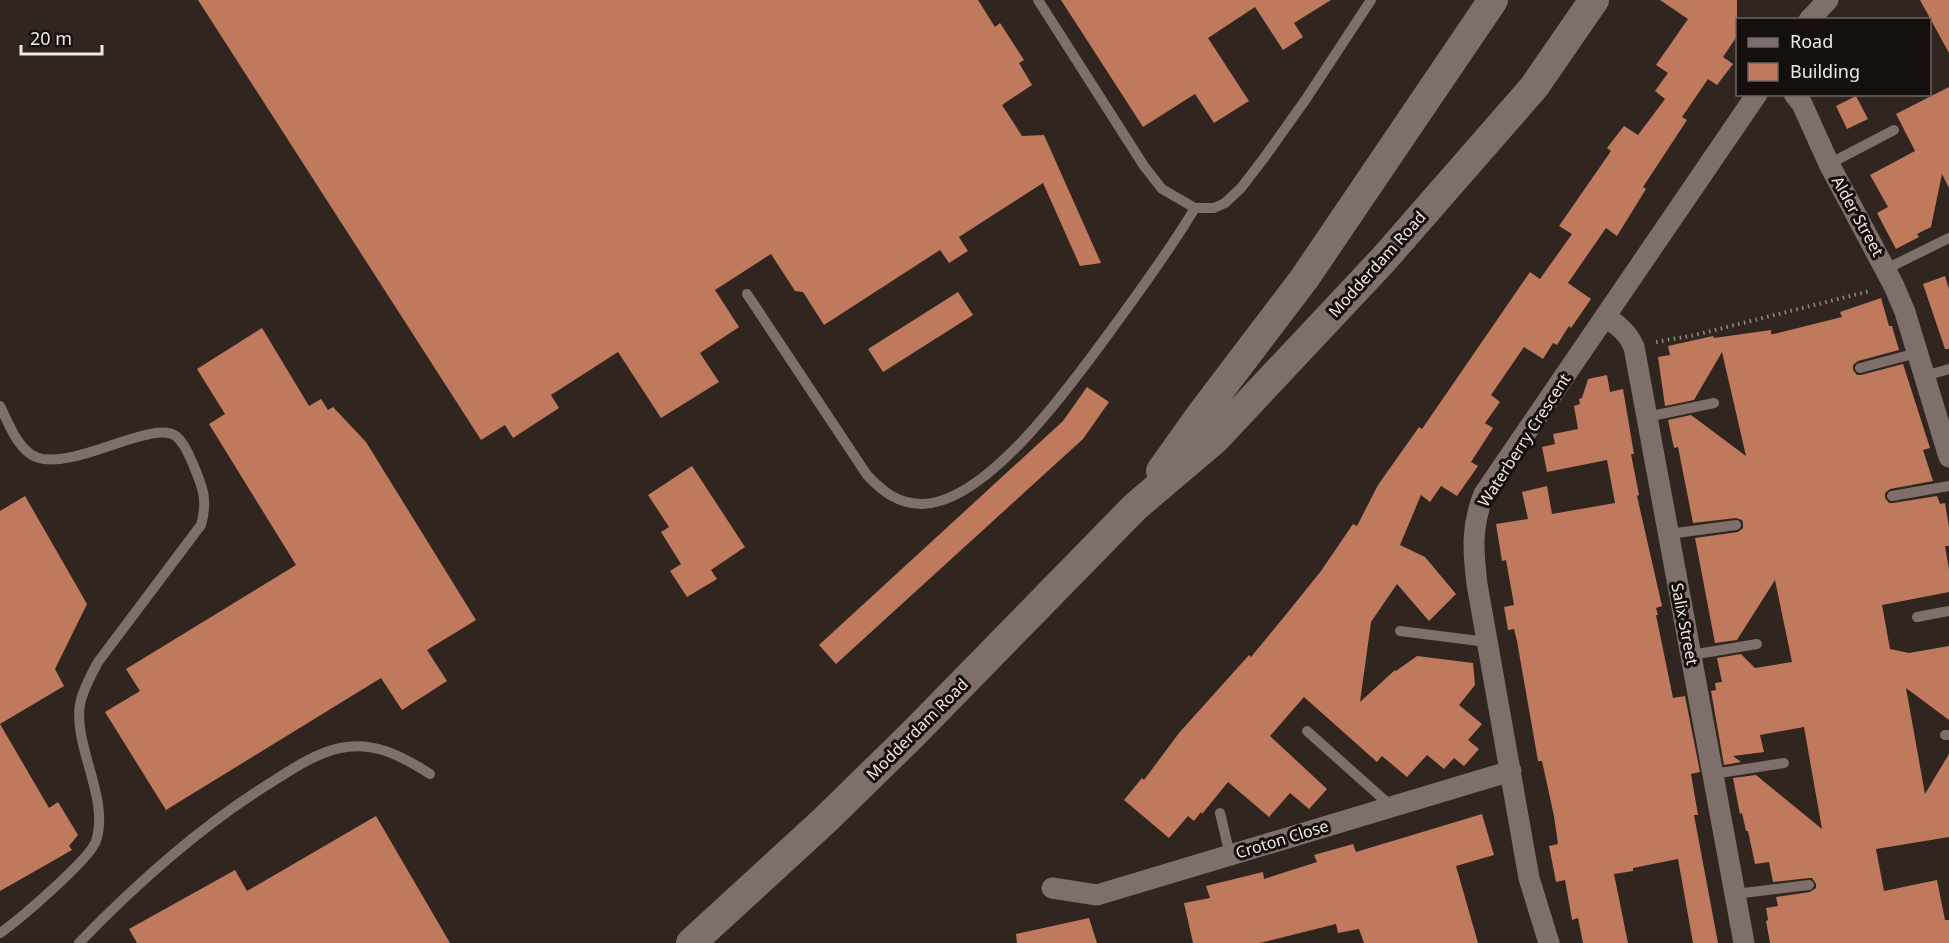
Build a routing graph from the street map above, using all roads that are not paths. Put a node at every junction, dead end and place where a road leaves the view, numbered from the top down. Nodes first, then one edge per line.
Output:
1 (1038, 0) edge
2 (1371, 0) edge
3 (1493, 0) edge
4 (1594, 0) edge
5 (1828, 0) edge
6 (1811, 18) edge
7 (1756, 96) edge
8 (1796, 96) edge
9 (1894, 130) dead end
10 (1829, 164) junction
11 (1195, 208) junction
12 (1949, 238) edge
13 (1890, 277) junction
14 (747, 294) dead end
15 (1606, 317) junction
16 (1917, 353) junction
17 (1860, 368) dead end
18 (1949, 369) edge
19 (1925, 376) junction
20 (1714, 403) dead end
21 (0, 405) edge
22 (1647, 417) junction
23 (1949, 457) edge
24 (1949, 486) edge
25 (1892, 496) dead end
26 (1135, 507) junction
27 (1736, 525) dead end
28 (1669, 534) junction
29 (1949, 611) edge
30 (1917, 617) dead end
31 (1400, 631) dead end
32 (1487, 642) junction
33 (1757, 644) dead end
34 (1691, 655) junction
35 (1307, 731) dead end
36 (1784, 763) dead end
37 (1510, 771) junction
38 (430, 774) dead end
39 (1713, 774) junction
40 (1391, 807) junction
41 (1220, 813) dead end
42 (1230, 855) junction
43 (1809, 885) dead end
44 (1052, 888) dead end
45 (1735, 894) junction
46 (0, 933) edge
47 (694, 941) edge
48 (80, 943) edge
49 (1549, 943) edge
50 (1744, 943) edge

1 - 11 lane
2 - 11 lane
3 - 26 street, Modderdam Road
4 - 26 street, Modderdam Road
5 - 6 street
7 - 15 street, Waterberry Crescent
8 - 10 street, Alder Street
9 - 10 lane, Alder Street
10 - 13 street, Alder Street
11 - 14 lane
12 - 13 lane, Alder Street
13 - 16 street, Alder Street
15 - 22 street, Salix Street
15 - 32 street, Waterberry Crescent
16 - 17 lane
16 - 19 street, Alder Street
18 - 19 lane
19 - 23 street, Alder Street
20 - 22 lane
21 - 46 lane
22 - 28 street, Salix Street
24 - 25 lane
26 - 47 street, Modderdam Road
27 - 28 lane
28 - 34 street, Salix Street
29 - 30 lane
31 - 32 lane
32 - 37 street, Waterberry Crescent
33 - 34 lane
34 - 39 street, Salix Street
35 - 40 lane
36 - 39 lane
37 - 40 street, Croton Close
37 - 49 street, Waterberry Crescent
38 - 48 lane
39 - 45 street, Salix Street
40 - 42 street, Croton Close
41 - 42 lane
42 - 44 street, Croton Close
43 - 45 lane
45 - 50 street, Salix Street

